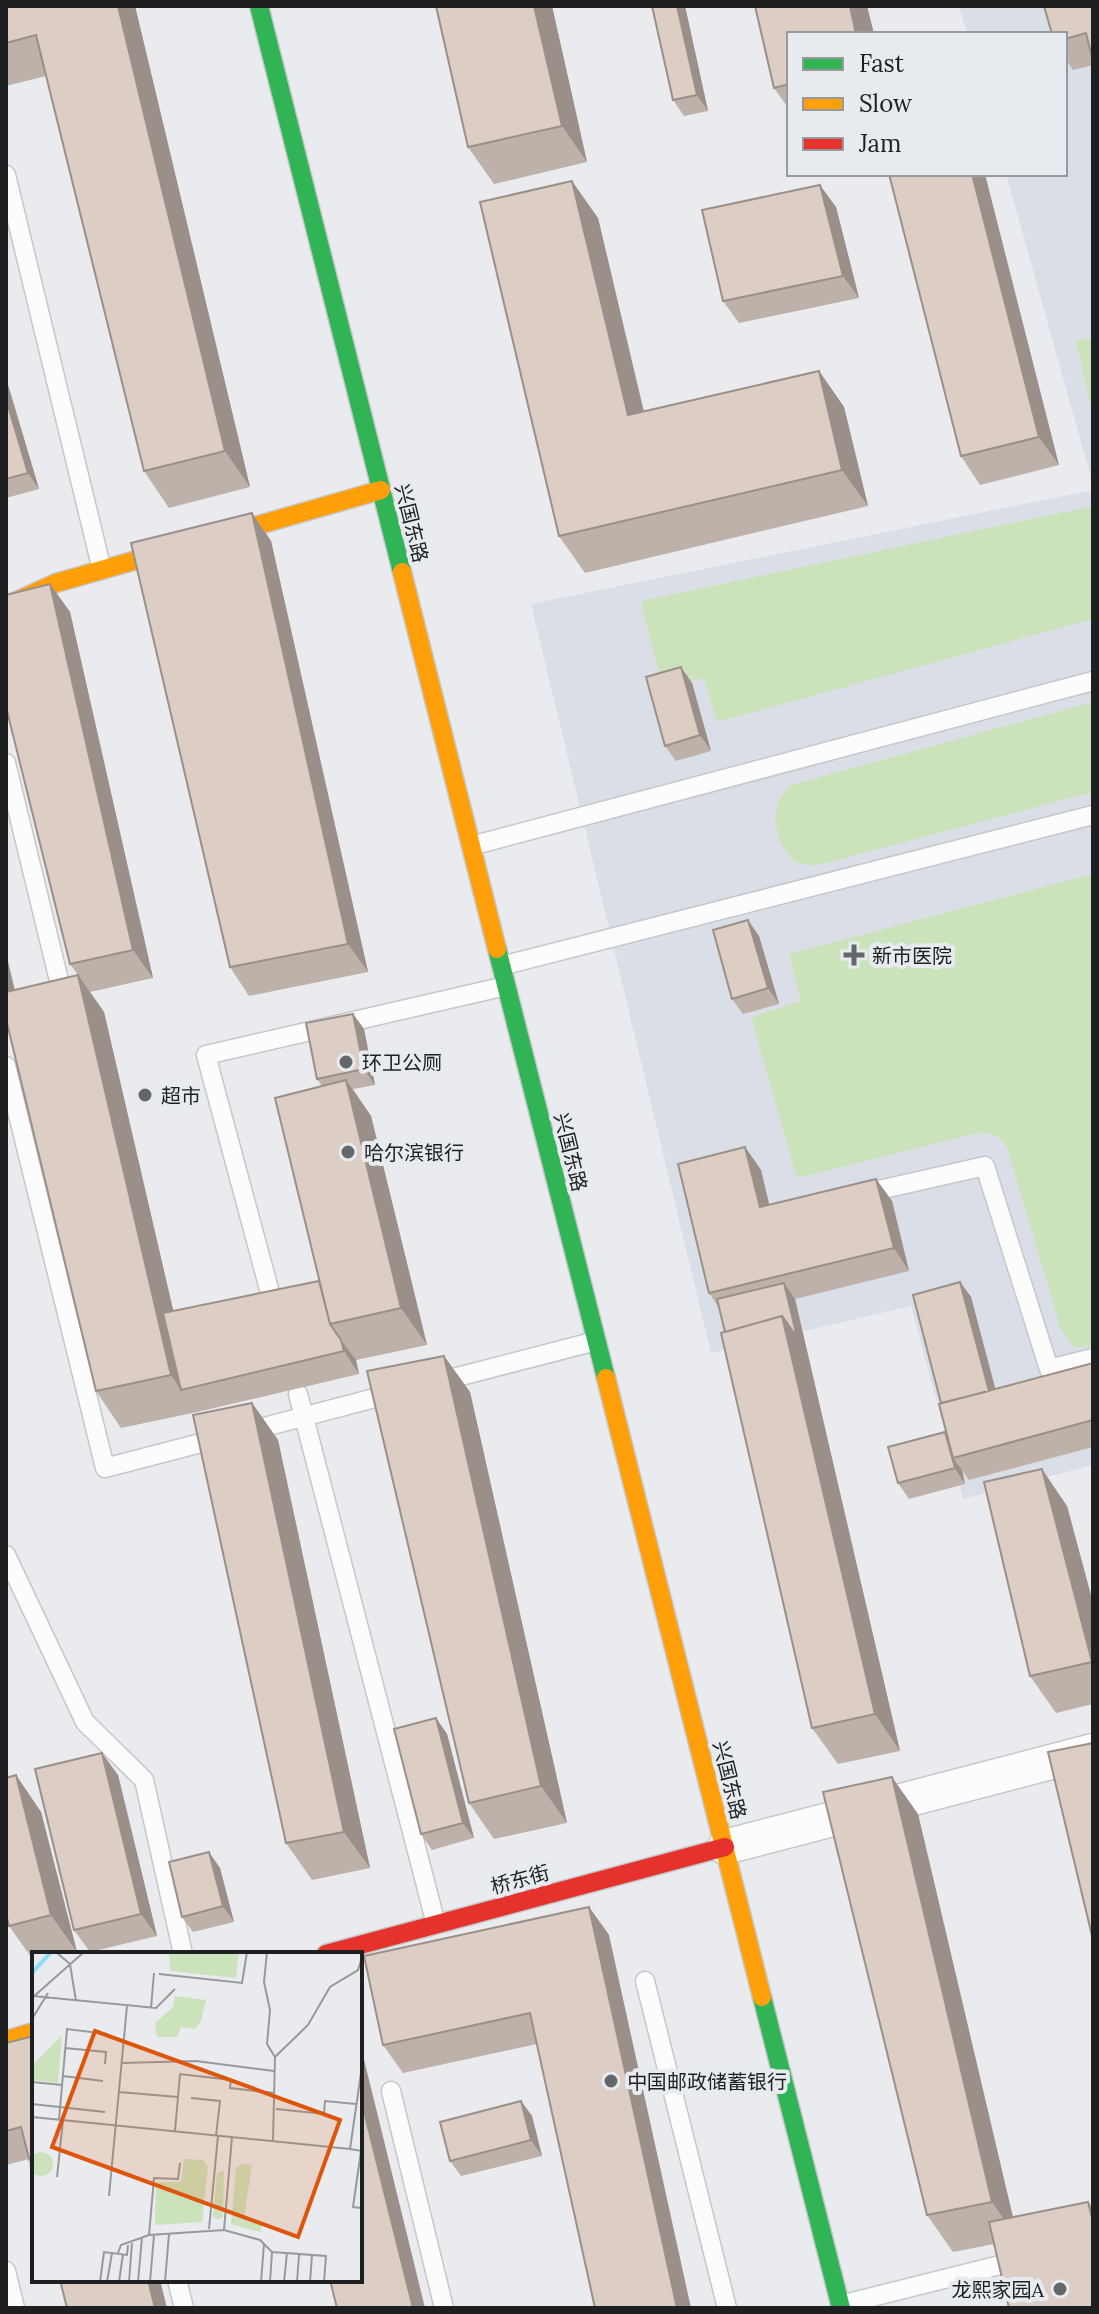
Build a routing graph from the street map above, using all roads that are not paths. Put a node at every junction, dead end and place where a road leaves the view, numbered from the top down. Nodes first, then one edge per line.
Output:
1 (259, 6) edge
2 (6, 175) edge
3 (381, 490) junction
4 (102, 570) junction
5 (6, 606) edge
6 (1093, 681) edge
7 (6, 763) edge
8 (1093, 815) edge
9 (471, 846) junction
10 (501, 966) junction
11 (506, 986) junction
12 (52, 1018) edge
13 (6, 1066) edge
14 (845, 1198) edge
15 (273, 1304) edge
16 (596, 1341) junction
17 (1093, 1358) edge
18 (298, 1394) dead end
19 (304, 1417) junction
20 (6, 1555) edge
21 (1093, 1751) edge
22 (725, 1847) junction
23 (436, 1924) junction
24 (183, 1952) edge
25 (333, 1952) edge
26 (645, 1981) dead end
27 (32, 2033) edge
28 (6, 2040) edge
29 (391, 2091) dead end
30 (1034, 2257) edge
31 (6, 2271) edge
32 (178, 2282) edge
33 (840, 2306) edge
34 (15, 2308) edge
35 (184, 2308) edge
36 (444, 2308) edge
37 (727, 2308) edge

1 - 3 main road, 兴国东路
2 - 4 lane
3 - 4 main road
3 - 9 main road, 兴国东路
4 - 5 main road
6 - 9 lane
7 - 12 lane
8 - 10 lane
9 - 10 main road, 兴国东路
10 - 11 main road, 兴国东路
11 - 15 lane
11 - 16 main road, 兴国东路
13 - 19 lane
14 - 17 lane
16 - 19 lane
16 - 22 main road, 兴国东路
18 - 19 lane
19 - 23 lane
20 - 24 lane
21 - 22 street
22 - 23 main road, 桥东街
22 - 33 main road, 兴国东路
23 - 25 main road, 桥东街
26 - 37 lane
27 - 28 main road
29 - 36 lane
30 - 33 lane
31 - 34 lane
32 - 35 lane

